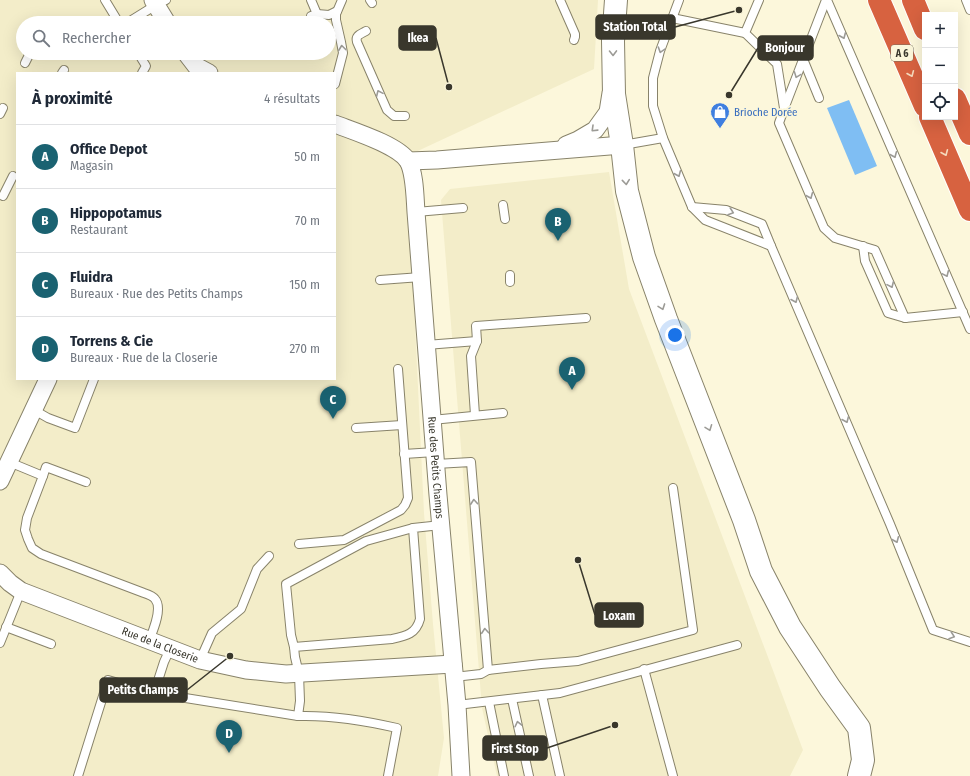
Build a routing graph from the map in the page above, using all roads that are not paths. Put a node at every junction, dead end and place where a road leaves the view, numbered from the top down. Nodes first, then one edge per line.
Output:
1 (311, 0) edge
2 (342, 0) edge
3 (560, 0) edge
4 (616, 0) edge
5 (679, 0) edge
6 (759, 0) edge
7 (827, 0) edge
8 (879, 0) edge
9 (912, 0) edge
10 (966, 0) edge
11 (100, 1) edge
12 (158, 2) edge
13 (970, 10) edge
14 (337, 11) junction
15 (314, 15) joint
16 (113, 16) edge
17 (137, 16) edge
18 (164, 16) edge
19 (672, 18) junction
20 (336, 20) edge
21 (336, 20) edge
22 (922, 22) edge
23 (366, 31) dead end
24 (745, 34) junction
25 (574, 40) dead end
26 (803, 59) junction
27 (26, 60) edge
28 (142, 60) edge
29 (25, 63) dead end
30 (143, 72) edge
31 (336, 80) edge
32 (614, 81) junction
33 (819, 98) dead end
34 (922, 99) edge
35 (958, 106) edge
36 (784, 109) junction
37 (405, 116) dead end
38 (931, 120) edge
39 (336, 124) edge
40 (970, 134) edge
41 (663, 138) junction
42 (622, 145) junction
43 (552, 150) junction
44 (408, 161) junction
45 (13, 176) dead end
46 (3, 196) dead end
47 (503, 205) dead end
48 (692, 206) junction
49 (463, 208) dead end
50 (970, 210) edge
51 (416, 212) junction
52 (505, 219) dead end
53 (771, 246) junction
54 (863, 246) junction
55 (421, 277) junction
56 (380, 280) dead end
57 (962, 312) junction
58 (586, 318) dead end
59 (905, 318) junction
60 (970, 329) edge
61 (477, 341) junction
62 (426, 345) junction
63 (398, 369) dead end
64 (48, 380) edge
65 (94, 380) edge
66 (34, 410) junction
67 (503, 413) dead end
68 (475, 415) junction
69 (432, 420) junction
70 (402, 425) junction
71 (356, 428) dead end
72 (404, 454) junction
73 (436, 458) junction
74 (9, 462) junction
75 (43, 476) junction
76 (0, 481) edge
77 (86, 482) dead end
78 (673, 488) dead end
79 (441, 525) junction
80 (413, 528) junction
81 (299, 544) dead end
82 (269, 556) dead end
83 (0, 573) edge
84 (21, 590) junction
85 (6, 627) junction
86 (149, 640) junction
87 (970, 642) edge
88 (0, 643) edge
89 (51, 644) dead end
90 (737, 645) dead end
91 (294, 647) junction
92 (170, 649) junction
93 (200, 660) junction
94 (454, 670) junction
95 (488, 670) junction
96 (644, 670) junction
97 (299, 674) junction
98 (154, 693) junction
99 (542, 695) junction
100 (512, 699) junction
101 (489, 702) junction
102 (457, 705) junction
103 (298, 716) junction
104 (78, 776) edge
105 (388, 776) edge
106 (461, 776) edge
107 (504, 776) edge
108 (529, 776) edge
109 (560, 776) edge
110 (673, 776) edge
111 (859, 776) edge

1 - 15 lane
2 - 14 lane
3 - 25 lane
4 -> 32 main road
5 - 19 lane
6 - 24 lane
7 - 26 lane
7 -> 57 lane
8 -> 34 highway, A 6
9 - 22 highway
10 - 13 lane
11 - 16 lane
12 - 17 lane
12 - 18 street
14 - 15 lane
21 -> 14 lane
19 - 24 lane
19 -> 41 lane
31 -> 20 lane
37 -> 23 lane
24 - 36 lane
26 - 33 lane
26 -> 36 lane
27 - 29 lane
28 - 30 lane
32 - 42 main road
32 -> 43 street
35 - 40 highway
36 -> 54 lane
38 -> 50 highway
39 - 44 street
41 - 42 lane
41 -> 48 lane
42 - 43 street
42 -> 111 main road
43 - 44 street
44 - 51 street, Rue des Petits Champs
45 - 46 lane
47 - 52 lane
48 - 53 lane
48 -> 53 lane
49 - 51 lane
51 - 55 street, Rue des Petits Champs
53 -> 87 lane
54 -> 59 lane
54 - 59 lane
55 - 56 lane
55 - 62 street, Rue des Petits Champs
57 - 59 lane
57 - 60 lane
58 - 61 lane
61 - 62 lane
61 - 68 lane
62 - 69 street, Rue des Petits Champs
63 - 70 lane
64 - 66 street
65 - 66 lane
66 - 74 street
67 - 68 lane
68 - 69 lane
69 - 73 street, Rue des Petits Champs
70 - 71 lane
70 - 72 lane
72 - 73 lane
72 - 81 lane
73 - 79 street, Rue des Petits Champs
95 -> 73 lane
74 - 75 lane
74 - 76 street
75 - 77 lane
75 - 86 lane
78 - 95 lane
79 - 80 lane
79 - 94 street, Rue des Petits Champs
80 - 91 lane
80 - 91 lane
82 - 93 lane
83 - 84 street, Rue de la Closerie
84 - 85 lane
84 - 86 street, Rue de la Closerie
85 - 88 lane
85 - 89 lane
86 - 92 street, Rue de la Closerie
90 - 96 lane
91 - 97 lane
92 - 93 street, Rue de la Closerie
92 - 98 lane
93 - 97 street, Rue de la Closerie
94 - 95 lane
94 - 97 street, Rue de la Closerie
94 - 102 street, Rue des Petits Champs
96 - 99 lane
96 - 110 lane
97 - 103 lane
98 - 103 lane
98 - 104 lane
99 - 100 lane
99 - 109 lane
100 - 101 lane
108 -> 100 lane
101 - 102 lane
101 - 107 lane
102 - 106 street, Rue des Petits Champs
103 - 105 lane

